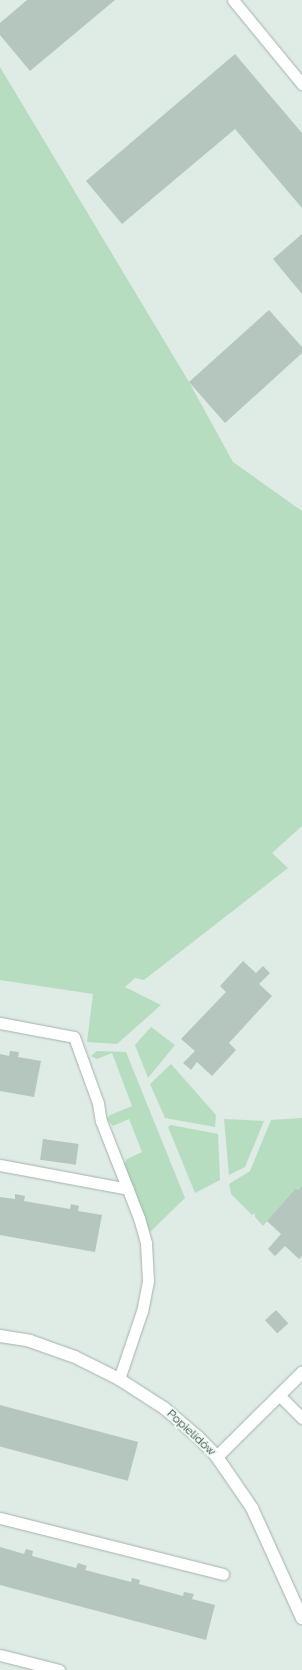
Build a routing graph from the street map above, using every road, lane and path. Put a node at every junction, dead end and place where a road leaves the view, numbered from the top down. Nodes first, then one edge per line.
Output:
1 (232, 0) edge
2 (302, 84) edge
3 (0, 1023) edge
4 (0, 1165) edge
5 (128, 1189) junction
6 (0, 1336) edge
7 (302, 1373) edge
8 (120, 1379) junction
9 (280, 1396) junction
10 (302, 1418) edge
11 (217, 1457) junction
12 (0, 1518) edge
13 (223, 1574) dead end
14 (302, 1618) edge
15 (0, 1655) edge
16 (59, 1670) edge

1 - 2 lane
3 - 5 lane
4 - 5 lane
5 - 8 lane
6 - 8 street, Popielidów
7 - 9 street
8 - 11 street, Popielidów
9 - 10 lane
9 - 11 street
11 - 14 street, Popielidów
12 - 13 lane
15 - 16 lane

